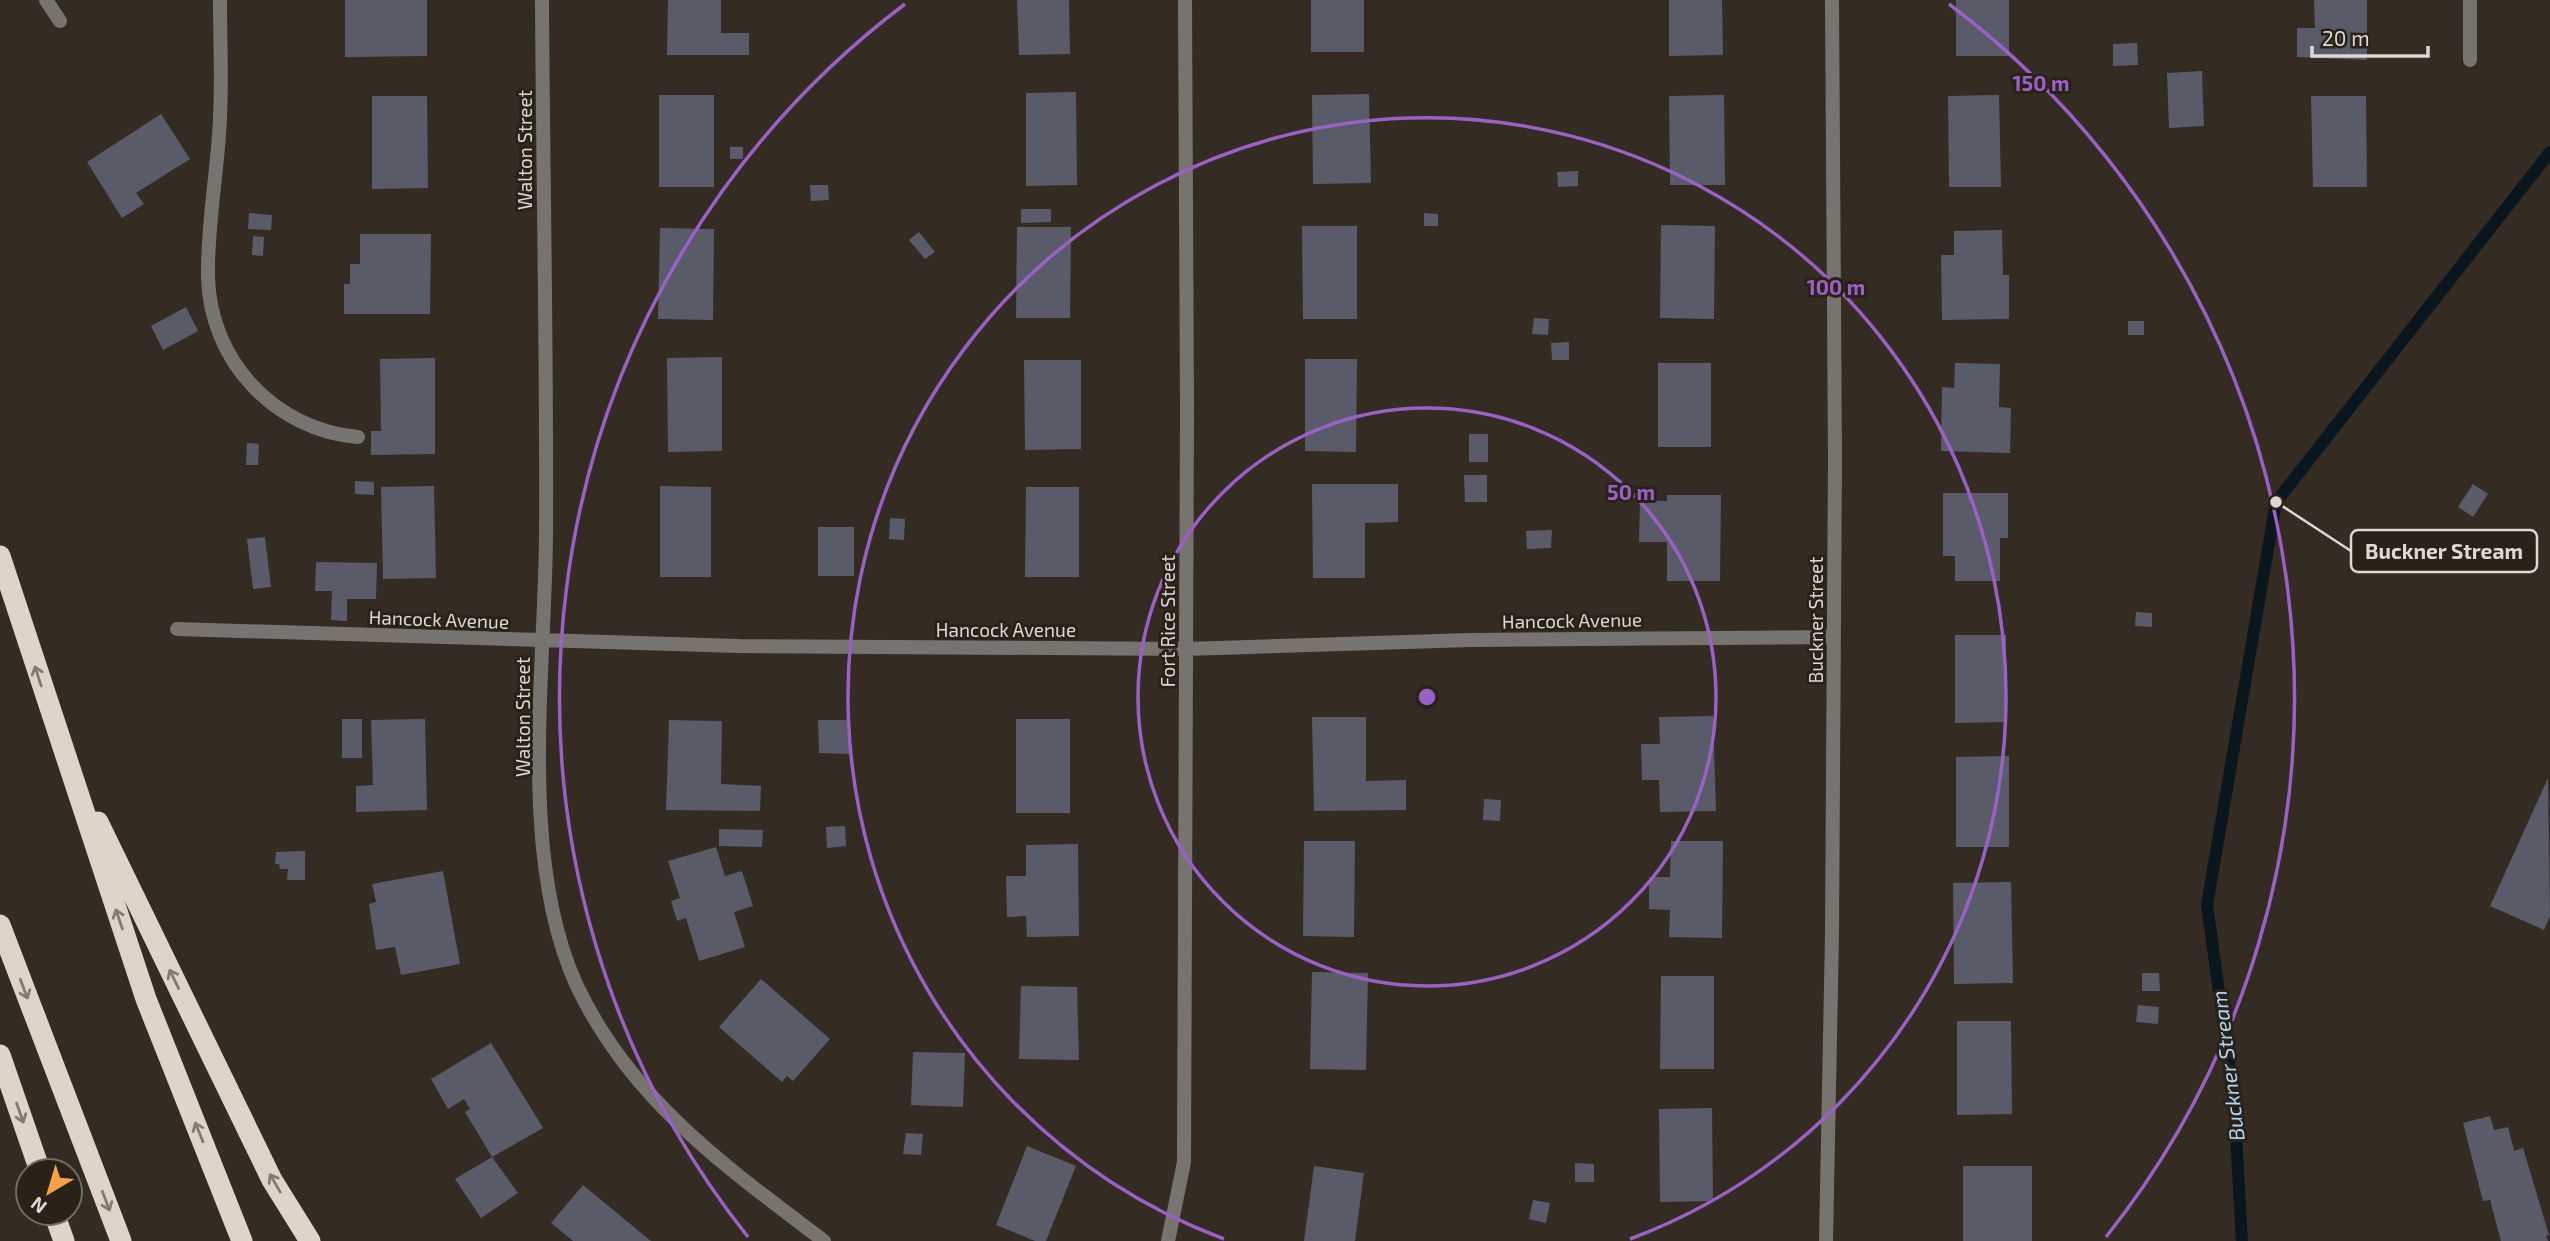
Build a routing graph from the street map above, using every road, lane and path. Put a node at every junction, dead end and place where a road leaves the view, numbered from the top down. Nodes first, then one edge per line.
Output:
1 (46, 0) edge
2 (220, 0) edge
3 (542, 0) edge
4 (1185, 0) edge
5 (1832, 0) edge
6 (2470, 0) edge
7 (60, 21) dead end
8 (2470, 60) dead end
9 (358, 437) dead end
10 (0, 556) edge
11 (177, 629) dead end
12 (1834, 637) junction
13 (542, 642) junction
14 (1186, 649) junction
15 (59, 741) junction
16 (0, 925) edge
17 (0, 1055) edge
18 (35, 1157) edge
19 (121, 1241) edge
20 (242, 1241) edge
21 (310, 1241) edge
22 (824, 1241) edge
23 (1168, 1241) edge
24 (1826, 1241) edge

1 - 7 street
2 - 9 street
3 - 13 street, Walton Street
4 - 14 street, Fort Rice Street
5 - 12 street, Buckner Street
6 - 8 street
15 -> 10 highway
11 - 13 street, Hancock Avenue
12 - 14 street, Hancock Avenue
12 - 24 street, Buckner Street
13 - 14 street, Hancock Avenue
13 - 22 street, Walton Street
14 - 23 street, Fort Rice Street
20 -> 15 highway
21 -> 15 highway
16 -> 19 highway
17 -> 18 highway

